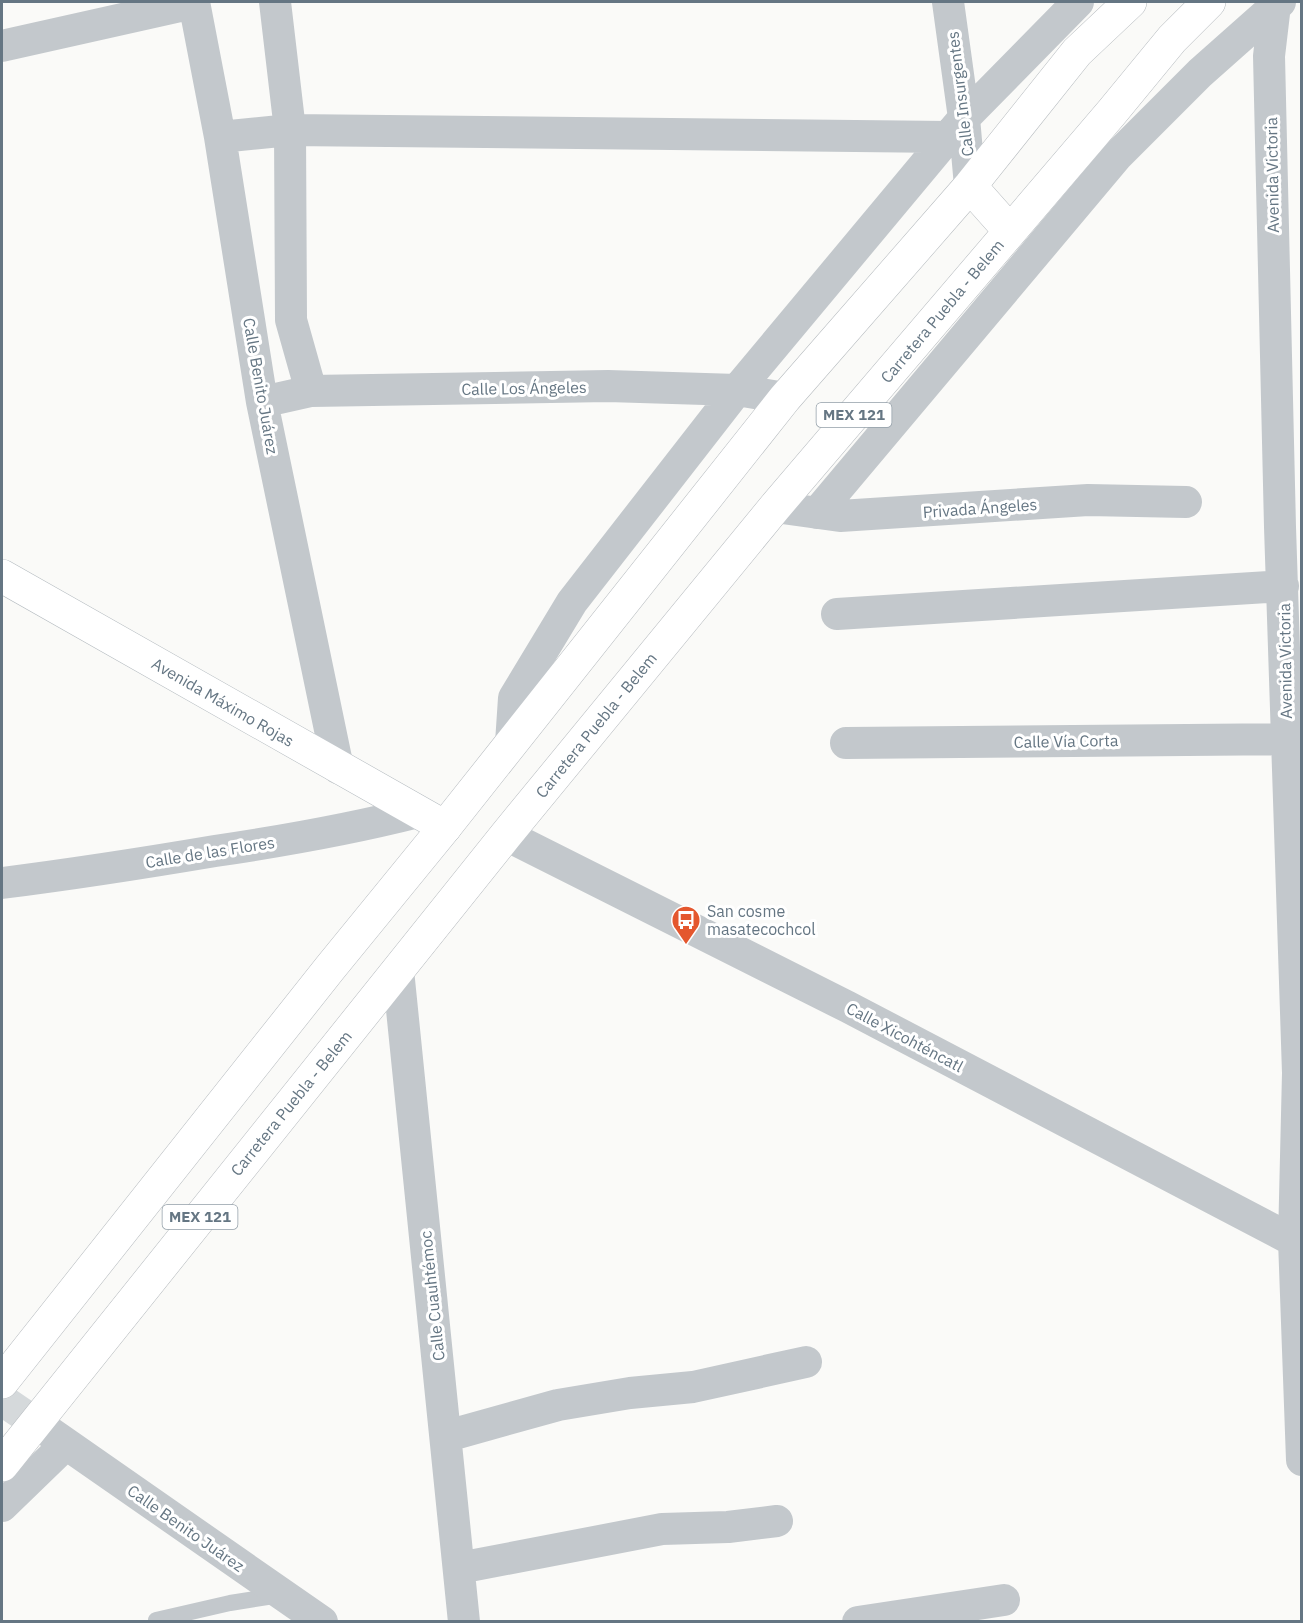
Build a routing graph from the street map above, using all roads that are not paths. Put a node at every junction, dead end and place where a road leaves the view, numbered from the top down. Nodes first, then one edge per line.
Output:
1 (194, 2) edge
2 (275, 2) edge
3 (948, 2) edge
4 (1078, 2) edge
5 (1130, 2) edge
6 (1209, 2) edge
7 (1277, 3) edge
8 (2, 46) edge
9 (956, 127) junction
10 (290, 130) junction
11 (220, 136) junction
12 (970, 186) junction
13 (1010, 231) junction
14 (737, 390) junction
15 (311, 392) junction
16 (785, 398) junction
17 (262, 402) junction
18 (1186, 502) dead end
19 (775, 507) junction
20 (817, 513) junction
21 (1291, 527) edge
22 (2, 576) edge
23 (1283, 586) junction
24 (837, 614) dead end
25 (1287, 739) junction
26 (511, 743) junction
27 (846, 743) dead end
28 (338, 768) junction
29 (431, 819) junction
30 (506, 835) junction
31 (2, 883) edge
32 (398, 970) junction
33 (1300, 1072) edge
34 (1298, 1242) edge
35 (806, 1362) dead end
36 (2, 1382) edge
37 (447, 1436) junction
38 (1302, 1460) edge
39 (2, 1465) edge
40 (2, 1506) edge
41 (777, 1521) dead end
42 (459, 1568) junction
43 (281, 1595) junction
44 (1004, 1600) dead end
45 (156, 1620) edge
46 (321, 1622) edge
47 (464, 1622) edge
48 (858, 1622) edge

1 - 8 street
1 - 11 street, Calle Benito Juárez
2 - 10 street
3 - 9 street, Calle Insurgentes
4 - 9 street
5 - 12 main road, MEX 121
6 - 13 main road, Carretera Puebla - Belem / MEX 121
7 - 20 street
7 - 21 street, Avenida Victoria
9 - 10 street
9 - 12 street, Calle Insurgentes
9 - 14 street
10 - 11 street
10 - 15 street
11 - 17 street, Calle Benito Juárez
12 - 13 main road
12 - 16 main road, MEX 121
13 - 19 main road, Carretera Puebla - Belem / MEX 121
14 - 15 street, Calle Los Ángeles
14 - 16 street, Calle Los Ángeles
14 - 26 street
15 - 17 street, Calle Los Ángeles
16 - 26 main road, MEX 121
17 - 28 street, Calle Benito Juárez
18 - 20 street, Privada Ángeles
19 - 20 street, Privada Ángeles
19 - 30 main road, Carretera Puebla - Belem / MEX 121
21 - 23 street, Avenida Victoria
22 - 28 main road, Avenida Máximo Rojas
23 - 24 street
23 - 25 street, Avenida Victoria
25 - 27 street, Calle Vía Corta
25 - 33 street, Avenida Victoria
26 - 29 main road, MEX 121
28 - 29 main road, Avenida Máximo Rojas
29 - 31 street, Calle de las Flores
29 - 36 main road, MEX 121
30 - 32 main road, Carretera Puebla - Belem / MEX 121
30 - 34 street, Calle Xicohténcatl
32 - 37 street, Calle Cuauhtémoc
32 - 39 main road, Carretera Puebla - Belem / MEX 121
33 - 34 street, Avenida Victoria
34 - 38 street, Avenida Victoria
35 - 37 street
37 - 42 street, Calle Cuauhtémoc
40 - 43 street, Calle Benito Juárez
41 - 42 street
42 - 47 street, Calle Cuauhtémoc
43 - 45 lane
43 - 46 street, Calle Benito Juárez
44 - 48 street

